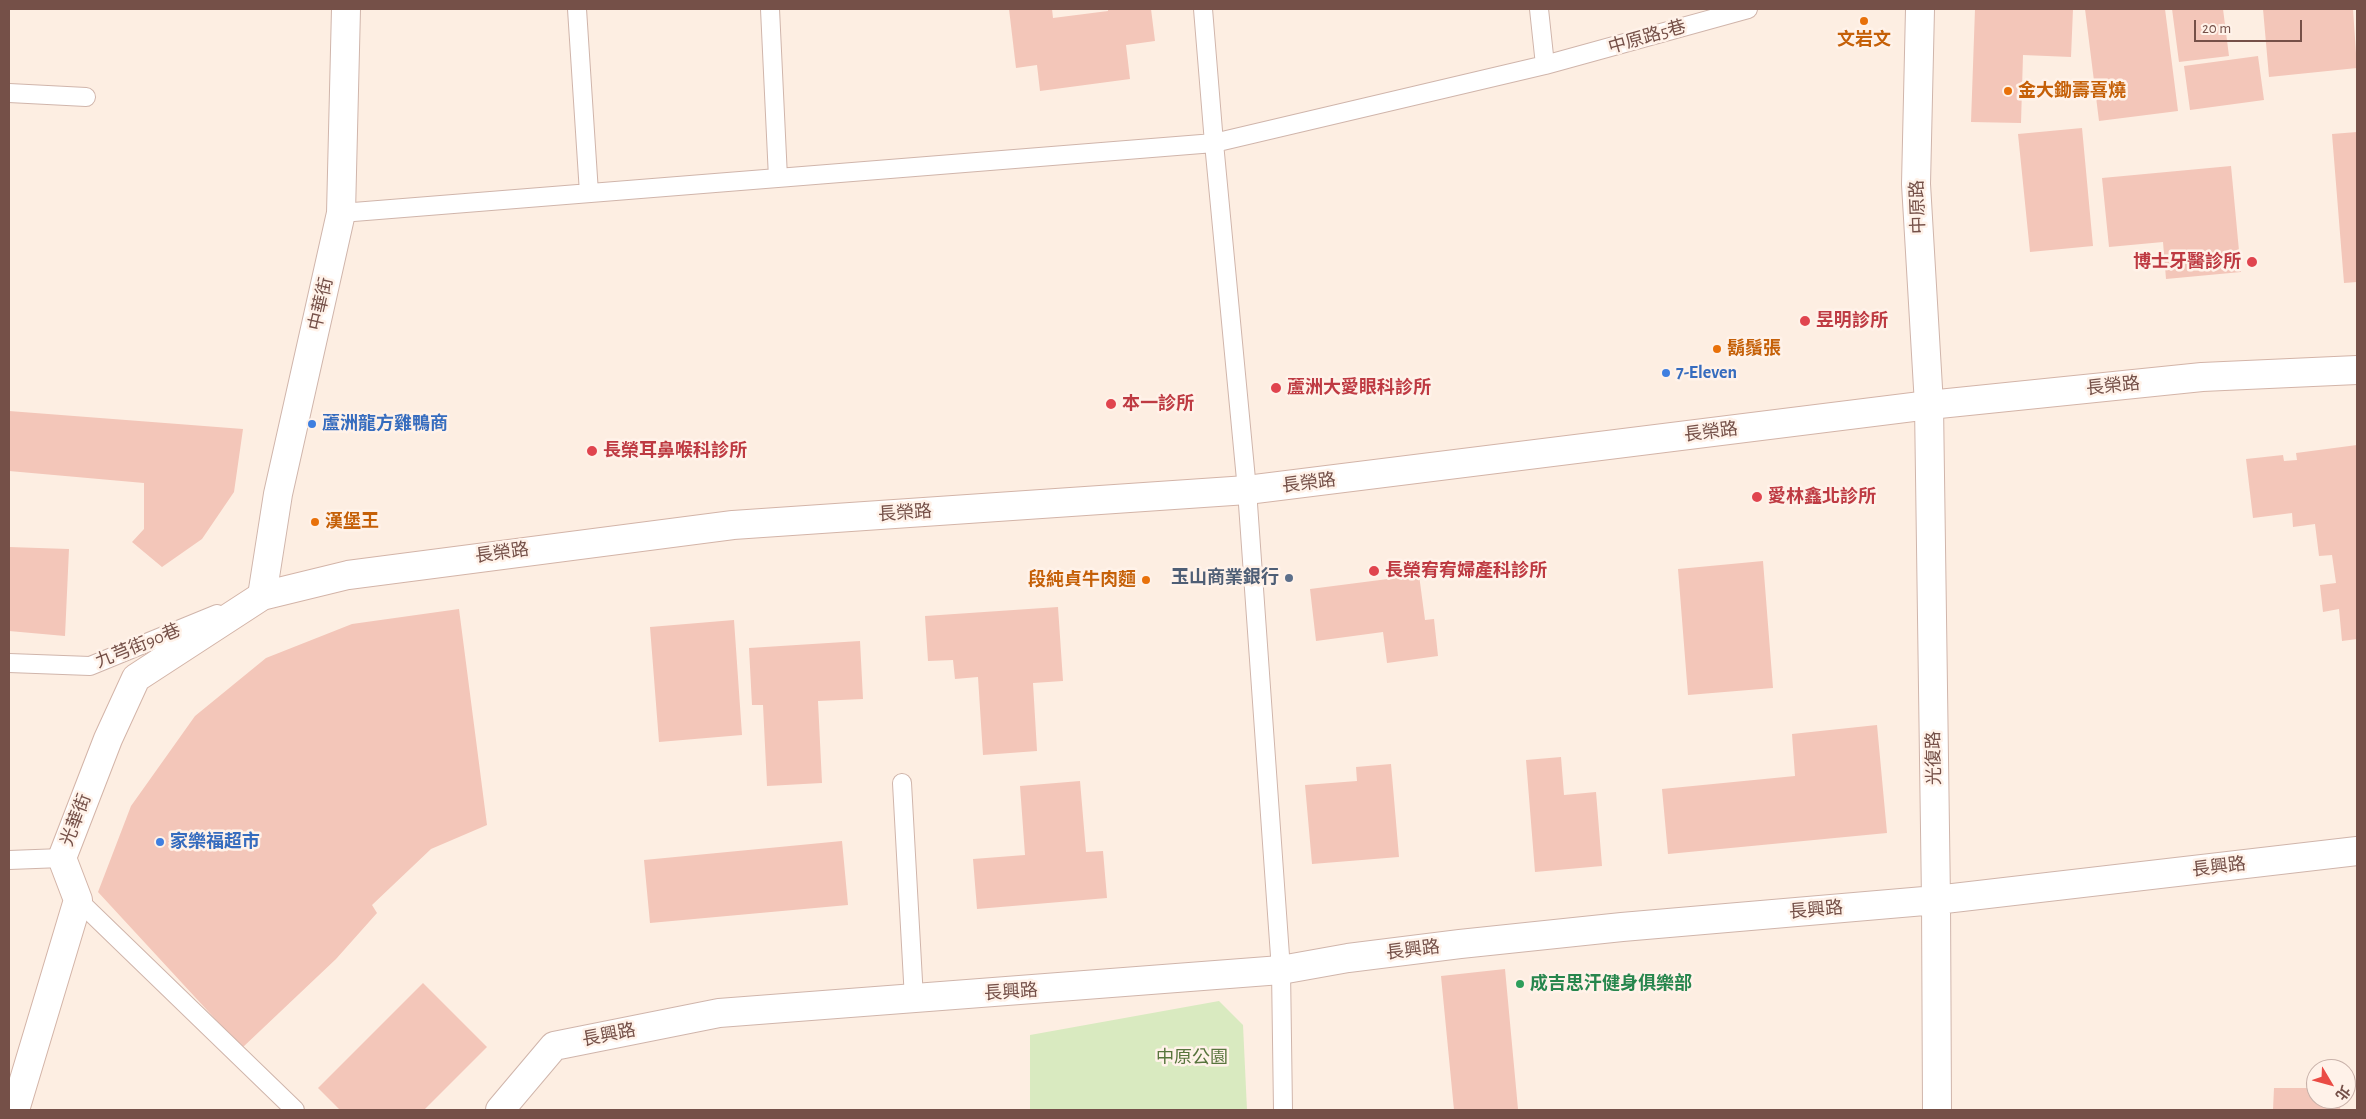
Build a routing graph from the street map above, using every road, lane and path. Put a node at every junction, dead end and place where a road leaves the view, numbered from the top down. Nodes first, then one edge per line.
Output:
1 (346, 9) edge
2 (577, 9) edge
3 (770, 9) edge
4 (1203, 9) edge
5 (1539, 9) edge
6 (1748, 9) edge
7 (1920, 9) edge
8 (1545, 65) junction
9 (9, 94) edge
10 (86, 97) dead end
11 (1214, 143) junction
12 (778, 178) junction
13 (589, 193) junction
14 (341, 213) junction
15 (2357, 370) edge
16 (1928, 405) junction
17 (1247, 490) junction
18 (262, 596) junction
19 (9, 663) edge
20 (902, 783) dead end
21 (2357, 851) edge
22 (62, 858) junction
23 (9, 860) edge
24 (78, 900) junction
25 (1936, 900) junction
26 (1281, 970) junction
27 (914, 999) junction
28 (15, 1110) edge
29 (295, 1110) edge
30 (500, 1110) edge
31 (1283, 1110) edge
32 (1937, 1110) edge

1 - 14 street, 中華街
2 - 13 lane
3 - 12 lane
4 - 11 lane
5 - 8 lane
6 - 8 lane, 中原路5巷
7 - 16 street, 中原路
8 - 11 lane, 中原路5巷
9 - 10 lane
11 - 12 lane, 中原路5巷
11 - 17 lane
12 - 13 lane, 中原路5巷
13 - 14 lane, 中原路5巷
14 - 18 street, 中華街
15 - 16 street, 長榮路
16 - 17 street, 長榮路
16 - 25 street, 光復路
17 - 18 street, 長榮路
17 - 26 lane
18 - 19 lane, 九芎街90巷
18 - 22 street, 光華街
20 - 27 lane
21 - 25 street, 長興路
22 - 23 lane
22 - 24 street, 光華街
24 - 28 street
24 - 29 lane
25 - 26 street, 長興路
25 - 32 street, 光復路
26 - 27 street, 長興路
26 - 31 lane
27 - 30 street, 長興路

